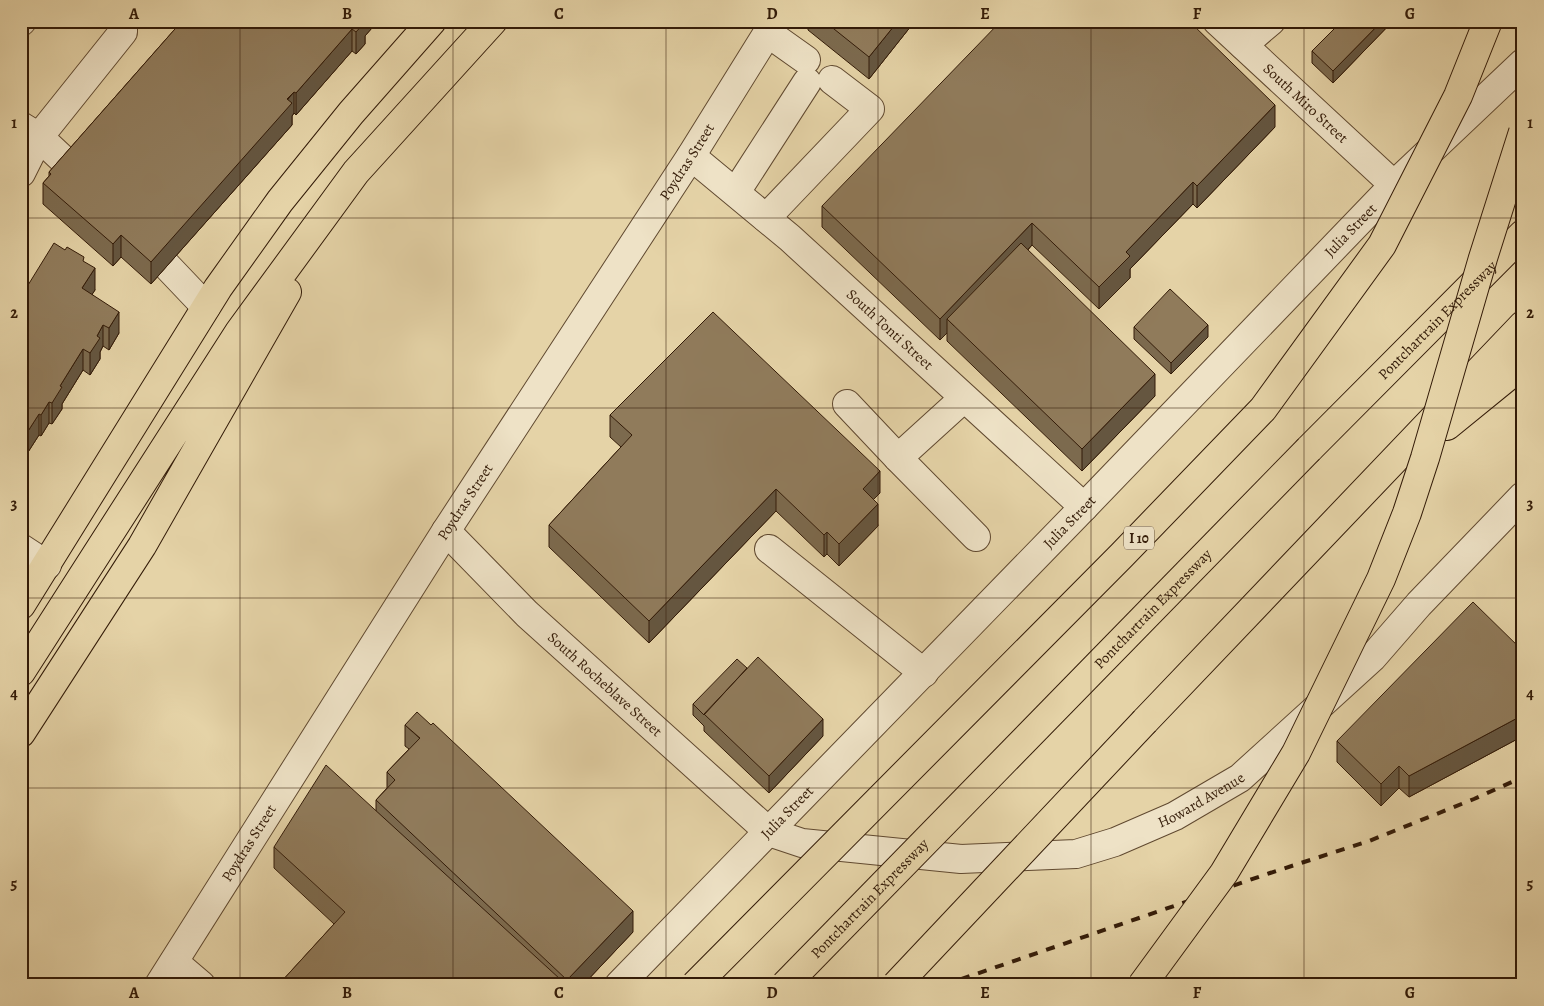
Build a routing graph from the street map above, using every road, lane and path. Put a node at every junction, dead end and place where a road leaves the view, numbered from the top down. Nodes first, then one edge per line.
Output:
1 (123, 21) edge
2 (432, 21) edge
3 (494, 21) edge
4 (1217, 21) edge
5 (1271, 21) edge
6 (1488, 21) edge
7 (771, 27) edge
8 (1243, 45) junction
9 (1523, 63) edge
10 (815, 74) junction
11 (30, 131) edge
12 (1523, 132) edge
13 (691, 156) junction
14 (72, 168) edge
15 (21, 172) edge
16 (356, 172) junction
17 (1394, 185) junction
18 (736, 192) junction
19 (766, 218) junction
20 (1523, 234) edge
21 (167, 266) edge
22 (206, 307) junction
23 (1523, 325) edge
24 (1523, 364) edge
25 (964, 398) junction
26 (847, 404) dead end
27 (898, 458) junction
28 (1523, 496) edge
29 (1357, 500) junction
30 (1084, 508) junction
31 (446, 531) junction
32 (976, 537) dead end
33 (21, 548) edge
34 (770, 549) dead end
35 (47, 565) junction
36 (24, 594) edge
37 (21, 672) edge
38 (924, 673) junction
39 (21, 733) edge
40 (769, 832) junction
41 (174, 962) junction
42 (159, 985) edge
43 (201, 985) edge
44 (619, 985) edge
45 (695, 985) edge
46 (785, 985) edge
47 (896, 985) edge
48 (1142, 985) edge

1 - 11 street
2 - 22 main road
3 - 16 main road
4 - 8 street, South Miro Street
5 - 8 street
6 - 45 main road, I 10, bridge
7 - 10 street
7 - 13 street, Poydras Street
8 - 17 street, South Miro Street
9 - 17 street, Julia Street
10 - 18 street
10 - 19 street
11 - 14 street
11 - 15 street
12 - 48 main road, bridge
13 - 18 street, South Tonti Street
13 - 31 street, Poydras Street
16 - 37 main road
16 - 39 main road
17 - 30 street, Julia Street
18 - 19 street, South Tonti Street
19 - 25 street, South Tonti Street
20 - 46 main road, Pontchartrain Expressway, bridge
21 - 22 street
22 - 35 main road
23 - 29 main road
24 - 29 main road
25 - 27 street
25 - 30 street, South Tonti Street
26 - 27 street
27 - 32 street
28 - 40 street, Howard Avenue
29 - 47 main road, bridge
30 - 38 street, Julia Street
31 - 40 street, South Rocheblave Street
31 - 41 street, Poydras Street
33 - 35 street
34 - 38 street
35 - 36 main road
38 - 40 street, Julia Street
40 - 44 street, Julia Street
41 - 42 street, Poydras Street
41 - 43 street

